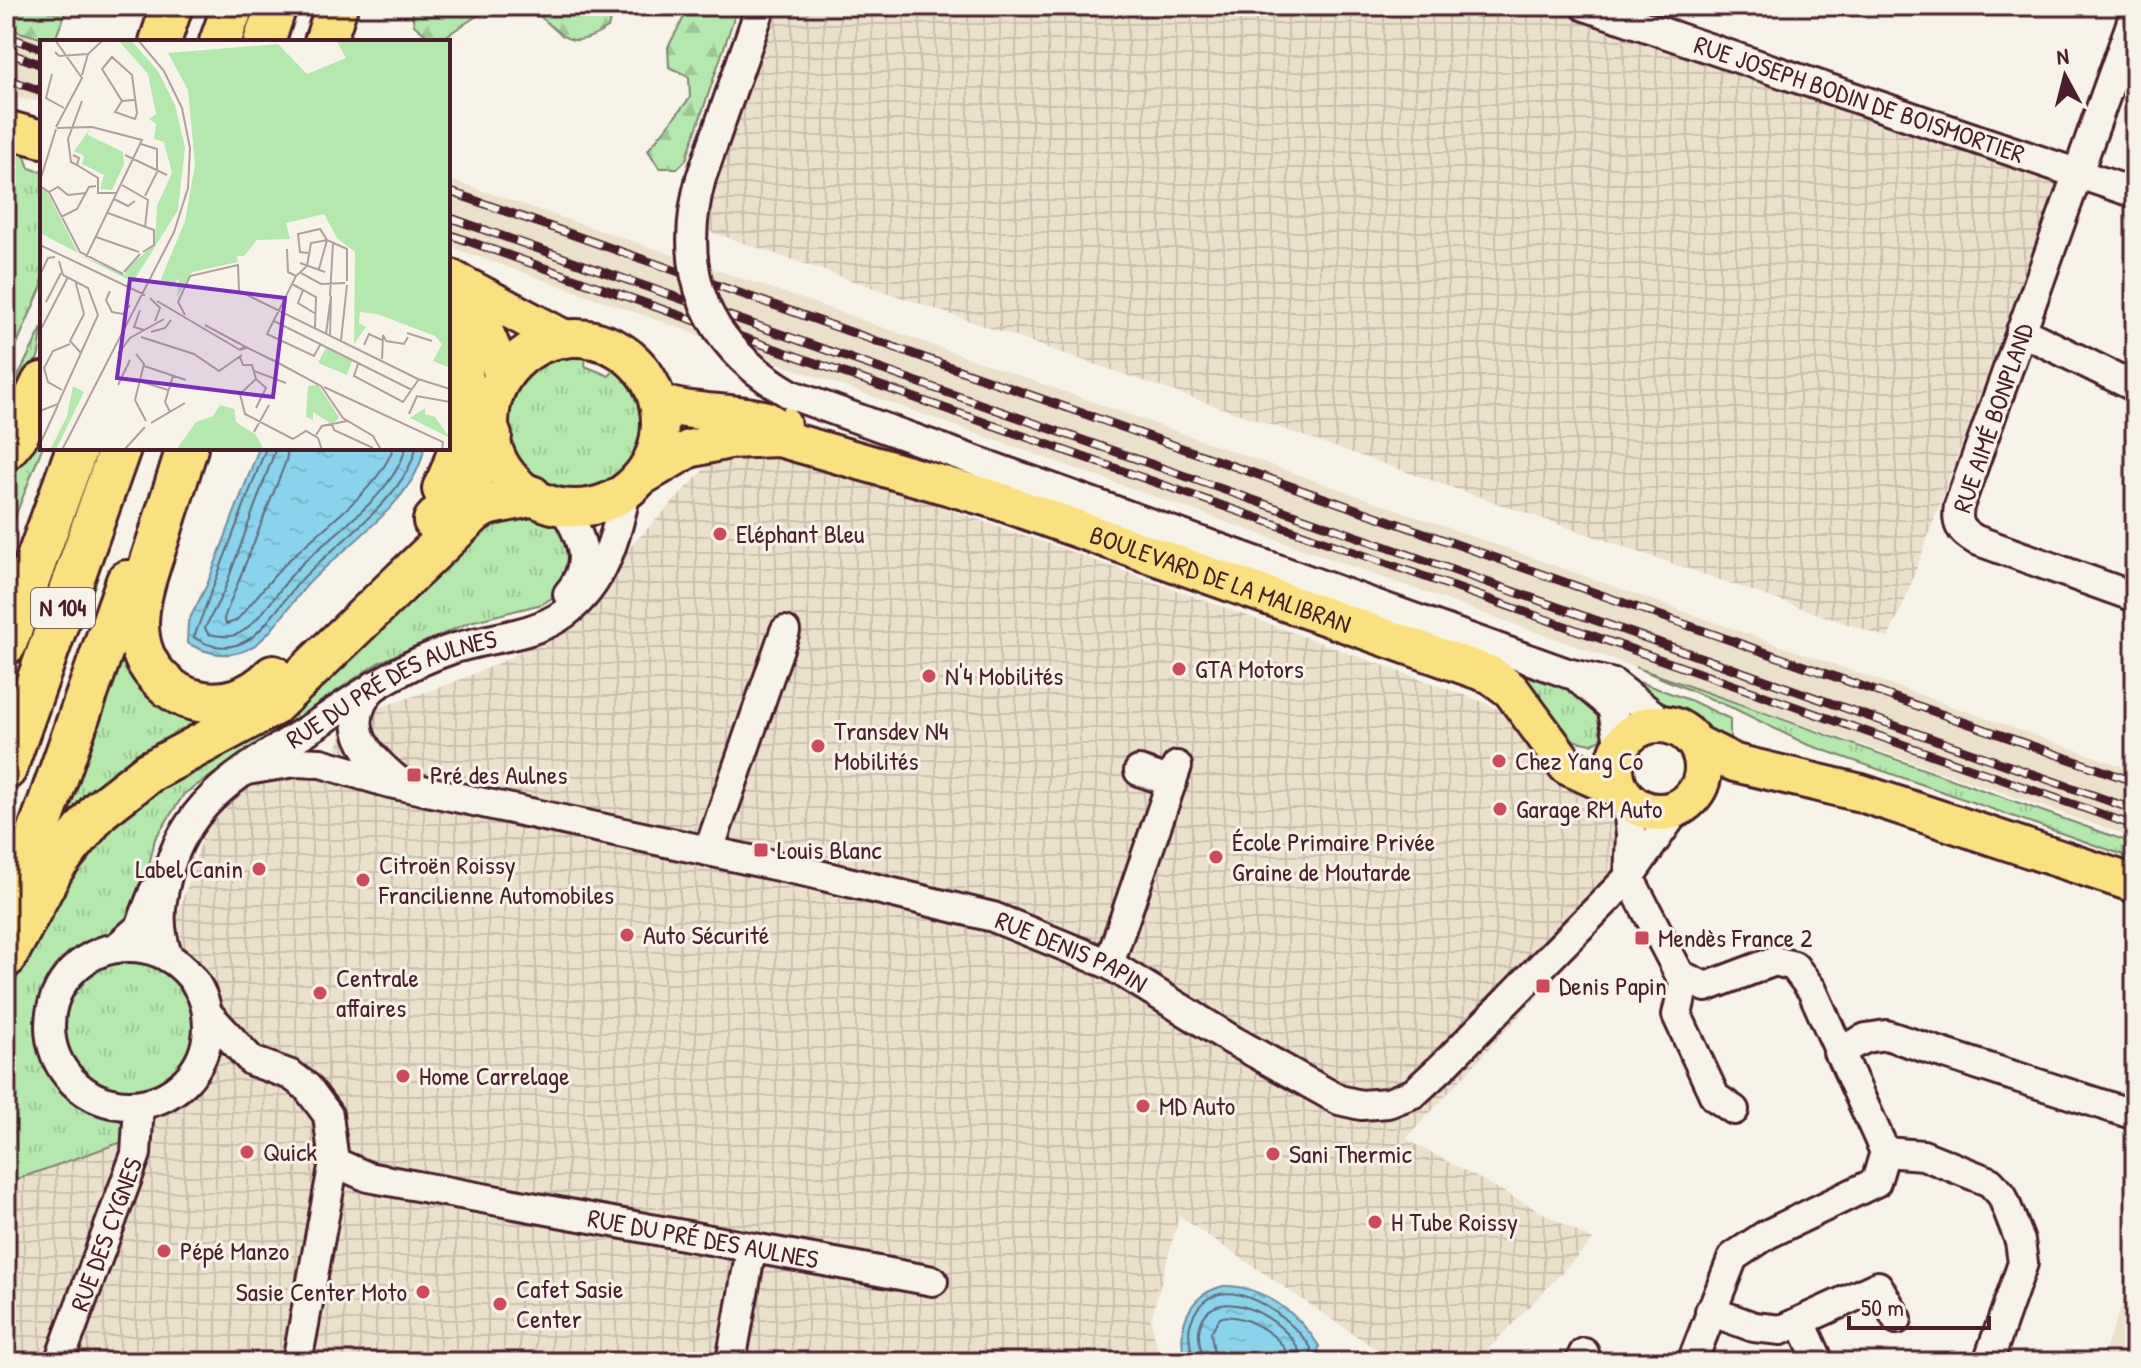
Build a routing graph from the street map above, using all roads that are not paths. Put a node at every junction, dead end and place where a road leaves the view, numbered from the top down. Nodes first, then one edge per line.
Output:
1 (172, 6) edge
2 (233, 6) edge
3 (276, 6) edge
4 (337, 6) edge
5 (761, 6) edge
6 (1585, 6) edge
7 (2135, 13) edge
8 (161, 40) edge
9 (221, 40) edge
10 (265, 40) edge
11 (326, 40) edge
12 (6, 129) edge
13 (40, 138) edge
14 (2080, 174) junction
15 (2135, 193) edge
16 (450, 278) edge
17 (450, 300) edge
18 (2021, 331) junction
19 (450, 336) edge
20 (565, 339) junction
21 (504, 376) junction
22 (40, 387) edge
23 (2135, 387) edge
24 (658, 402) junction
25 (491, 436) junction
26 (6, 449) edge
27 (76, 450) edge
28 (119, 450) edge
29 (173, 450) edge
30 (186, 450) edge
31 (884, 466) junction
32 (634, 484) junction
33 (548, 502) junction
34 (418, 533) junction
35 (2135, 597) edge
36 (785, 631) dead end
37 (6, 644) edge
38 (1567, 673) junction
39 (374, 686) junction
40 (1666, 725) junction
41 (1697, 744) junction
42 (6, 769) edge
43 (247, 770) junction
44 (1139, 771) dead end
45 (1621, 773) junction
46 (1790, 779) junction
47 (403, 785) junction
48 (1686, 802) junction
49 (709, 850) junction
50 (2056, 859) junction
51 (1629, 877) junction
52 (2135, 884) edge
53 (2135, 893) edge
54 (6, 924) edge
55 (116, 948) junction
56 (6, 957) edge
57 (168, 957) junction
58 (1109, 964) junction
59 (1685, 979) junction
60 (207, 1013) junction
61 (1838, 1052) junction
62 (252, 1061) junction
63 (187, 1080) junction
64 (139, 1105) junction
65 (1734, 1110) dead end
66 (2135, 1115) edge
67 (1885, 1152) junction
68 (334, 1162) junction
69 (751, 1249) junction
70 (933, 1281) dead end
71 (1710, 1311) junction
72 (1897, 1319) dead end
73 (1801, 1322) junction
74 (59, 1362) edge
75 (297, 1362) edge
76 (731, 1362) edge
77 (1692, 1362) edge
78 (1819, 1362) edge
79 (1988, 1362) edge

1 - 8 highway
2 - 9 highway
3 - 10 highway
4 - 11 highway
5 - 38 street, bridge
6 - 14 street, RUE JOSEPH BODIN DE BOISMORTIER
7 - 14 street, RUE AIMÉ BONPLAND
12 - 13 main road
14 - 15 street, RUE JOSEPH BODIN DE BOISMORTIER
14 - 18 street, RUE AIMÉ BONPLAND
16 - 20 main road
17 - 21 main road
18 - 23 street
18 - 35 street, RUE AIMÉ BONPLAND
19 - 34 highway
20 - 21 main road
20 - 24 main road
21 - 25 main road
22 - 26 highway
24 - 31 main road, BOULEVARD DE LA MALIBRAN
24 - 32 main road
25 - 33 main road
25 - 34 highway
27 - 37 highway, N 104
28 - 42 highway, N 104
29 - 54 highway
30 - 34 highway
31 - 32 main road, BOULEVARD DE LA MALIBRAN
31 - 45 main road, BOULEVARD DE LA MALIBRAN
32 - 33 main road
32 - 39 street, RUE DU PRÉ DES AULNES
33 - 55 street, RUE DU PRÉ DES AULNES
33 - 56 highway
36 - 49 street
38 - 40 street
38 - 45 street
39 - 43 street, RUE DU PRÉ DES AULNES
39 - 47 street, RUE DENIS PAPIN
40 - 41 main road
40 - 45 main road
41 - 46 main road
41 - 48 main road
43 - 47 street, RUE DENIS PAPIN
43 - 57 street, RUE DU PRÉ DES AULNES
44 - 58 street
45 - 48 main road
45 - 51 street
46 - 48 main road
46 - 50 main road
47 - 49 street, RUE DENIS PAPIN
48 - 51 street, RUE DENIS PAPIN
49 - 58 street, RUE DENIS PAPIN
50 - 52 main road
50 - 53 main road
51 - 58 street, RUE DENIS PAPIN
51 - 59 street
55 - 57 street
55 - 64 street
57 - 60 street
59 - 61 street
59 - 65 street
60 - 62 street
60 - 63 street
61 - 66 street
61 - 67 street
62 - 63 street
62 - 68 street
63 - 64 street
64 - 74 street, RUE DES CYGNES
67 - 71 street
67 - 79 street
68 - 69 street, RUE DU PRÉ DES AULNES
68 - 75 street
69 - 70 street, RUE DU PRÉ DES AULNES
69 - 76 street
71 - 73 street
71 - 77 street
72 - 73 street
73 - 78 street

